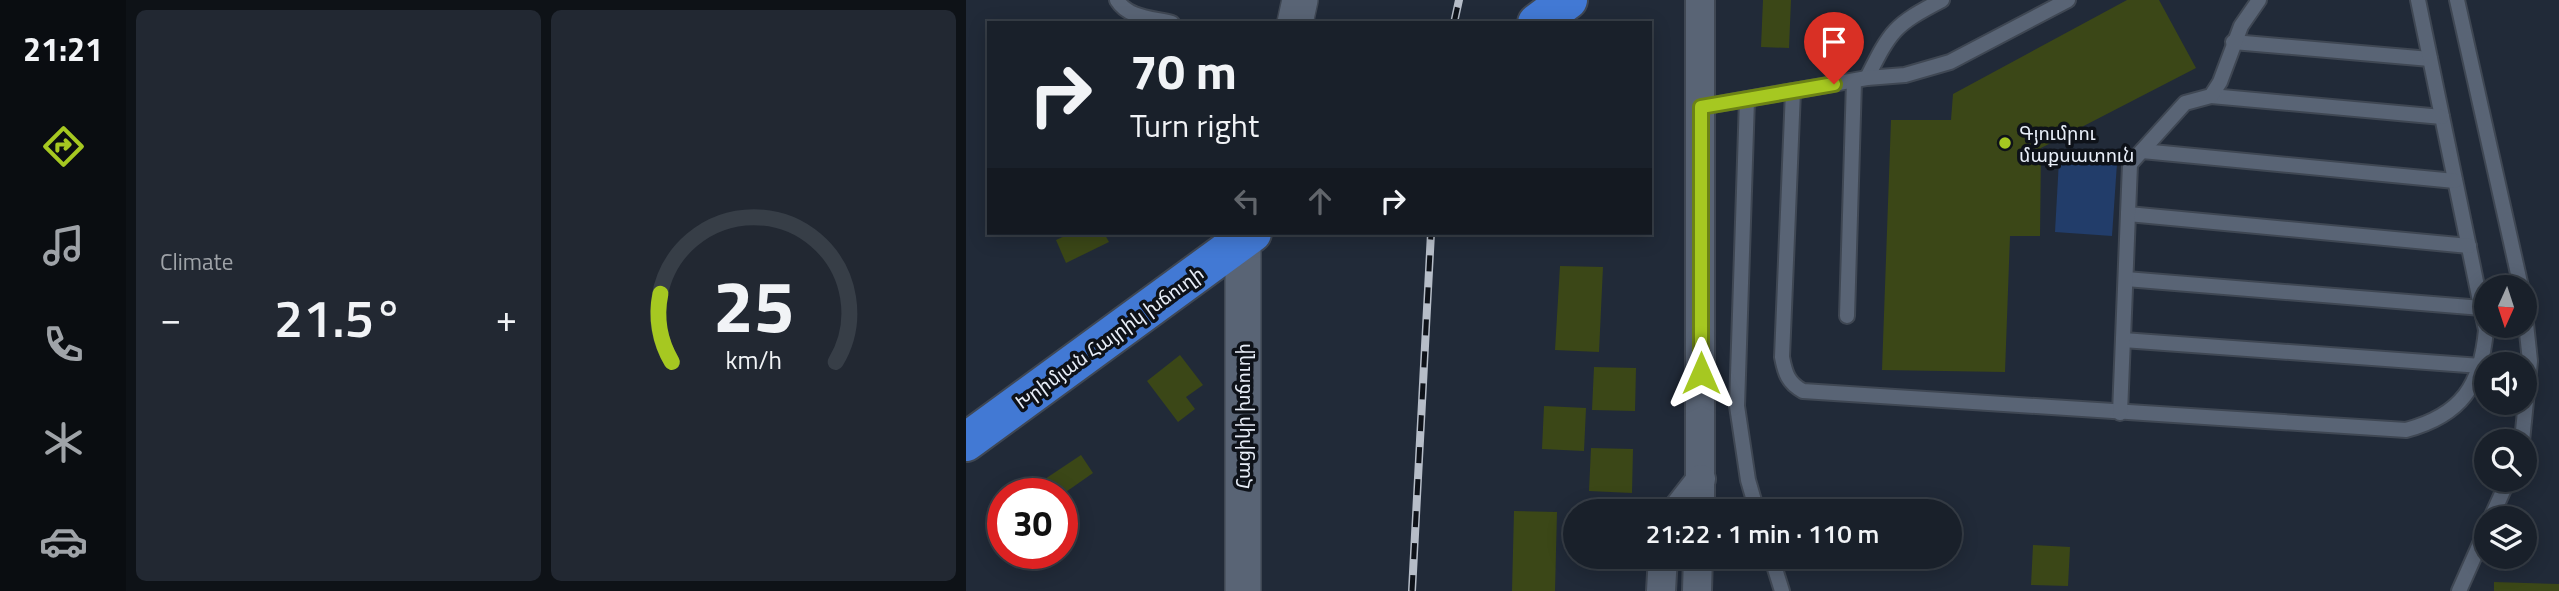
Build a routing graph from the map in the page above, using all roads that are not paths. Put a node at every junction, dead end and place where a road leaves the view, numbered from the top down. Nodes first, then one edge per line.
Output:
1 (1117, 0) edge
2 (1300, 0) edge
3 (1700, 0) edge
4 (1942, 0) edge
5 (2068, 0) edge
6 (2259, 0) edge
7 (2418, 0) edge
8 (2456, 0) edge
9 (1164, 21) edge
10 (1295, 21) edge
11 (2233, 42) junction
12 (2430, 59) junction
13 (1861, 80) junction
14 (1793, 91) junction
15 (2211, 96) junction
16 (1747, 99) junction
17 (1701, 107) junction
18 (2442, 117) junction
19 (2142, 152) junction
20 (2455, 181) junction
21 (2128, 214) junction
22 (1246, 235) edge
23 (2469, 246) junction
24 (2475, 275) edge
25 (2518, 275) edge
26 (2126, 279) junction
27 (2474, 307) edge
28 (1847, 316) dead end
29 (2528, 338) edge
30 (2123, 340) junction
31 (2474, 365) edge
32 (2474, 385) edge
33 (2120, 413) junction
34 (2523, 429) edge
35 (966, 442) edge
36 (1701, 479) junction
37 (1685, 499) edge
38 (1700, 499) edge
39 (1754, 499) edge
40 (2474, 557) edge
41 (1662, 569) edge
42 (1698, 569) edge
43 (1775, 569) edge
44 (1243, 591) edge
45 (1661, 591) edge
46 (1697, 591) edge
47 (1782, 591) edge
48 (2459, 591) edge

1 - 9 lane
2 - 10 street
3 - 17 street
4 - 13 lane
5 - 13 lane
6 - 11 lane
7 - 12 lane
8 - 25 lane
11 - 12 lane
11 - 15 lane
12 - 18 lane
13 - 14 lane
13 - 28 lane
14 - 16 lane
14 - 33 lane
15 - 18 lane
15 - 19 lane
16 - 17 lane
16 - 39 lane
17 - 36 street
18 - 20 lane
19 - 20 lane
19 - 21 lane
20 - 23 lane
21 - 23 lane
21 - 26 lane
22 - 35 highway, Խրիմյան Հայրիկ խճուղի
22 - 44 street, Հացիկի խճուղի
23 - 24 lane
26 - 27 lane
26 - 30 lane
29 - 34 lane
30 - 31 lane
30 - 33 lane
32 - 33 lane
36 - 37 street
36 - 38 street
40 - 48 lane
41 - 45 street
42 - 46 street
43 - 47 lane

